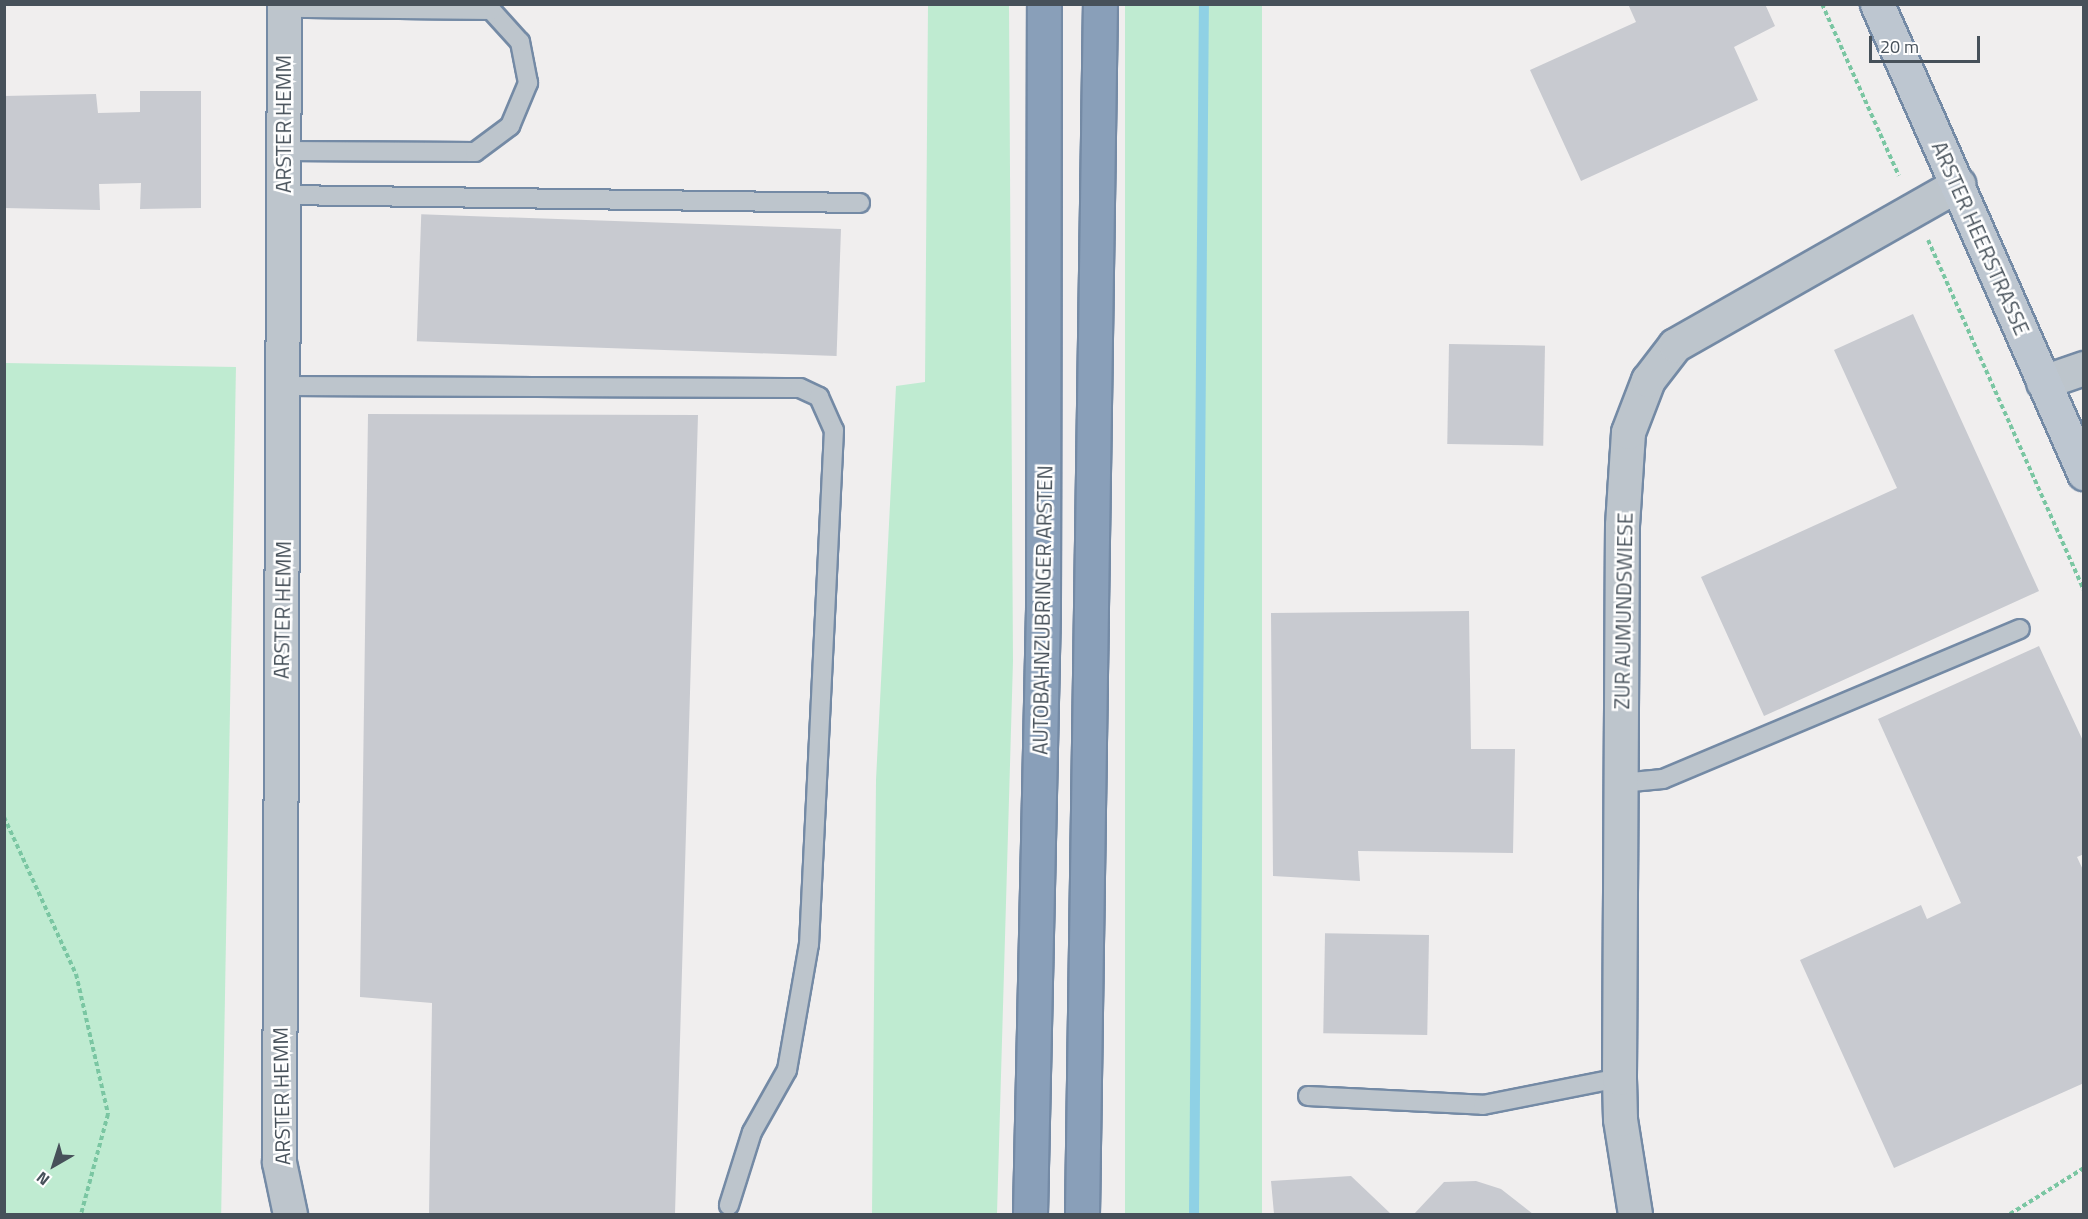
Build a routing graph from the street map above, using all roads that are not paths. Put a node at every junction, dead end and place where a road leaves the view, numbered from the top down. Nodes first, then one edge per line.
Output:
1 (1044, 4) edge
2 (1100, 4) edge
3 (1877, 4) edge
4 (284, 6) edge
5 (283, 151) junction
6 (1958, 184) junction
7 (283, 195) junction
8 (860, 203) dead end
9 (2084, 368) edge
10 (2043, 382) junction
11 (285, 386) junction
12 (2084, 473) edge
13 (2020, 629) dead end
14 (1621, 783) junction
15 (1619, 1078) junction
16 (1308, 1096) dead end
17 (729, 1205) dead end
18 (290, 1215) edge
19 (1030, 1215) edge
20 (1082, 1215) edge
21 (1635, 1215) edge

1 - 19 highway, AUTOBAHNZUBRINGER ARSTEN
2 - 20 highway
3 - 6 street, ARSTER HEERSTRASSE
4 - 5 street, ARSTER HEMM
4 - 5 lane
5 - 7 street, ARSTER HEMM
6 - 10 street, ARSTER HEERSTRASSE
6 - 14 street, ZUR AUMUNDSWIESE
7 - 8 lane
7 - 11 street, ARSTER HEMM
9 - 10 street
10 - 12 street, ARSTER HEERSTRASSE
11 - 17 lane
11 - 18 street, ARSTER HEMM
13 - 14 lane
14 - 15 street, ZUR AUMUNDSWIESE
15 - 16 lane
15 - 21 street, ZUR AUMUNDSWIESE

